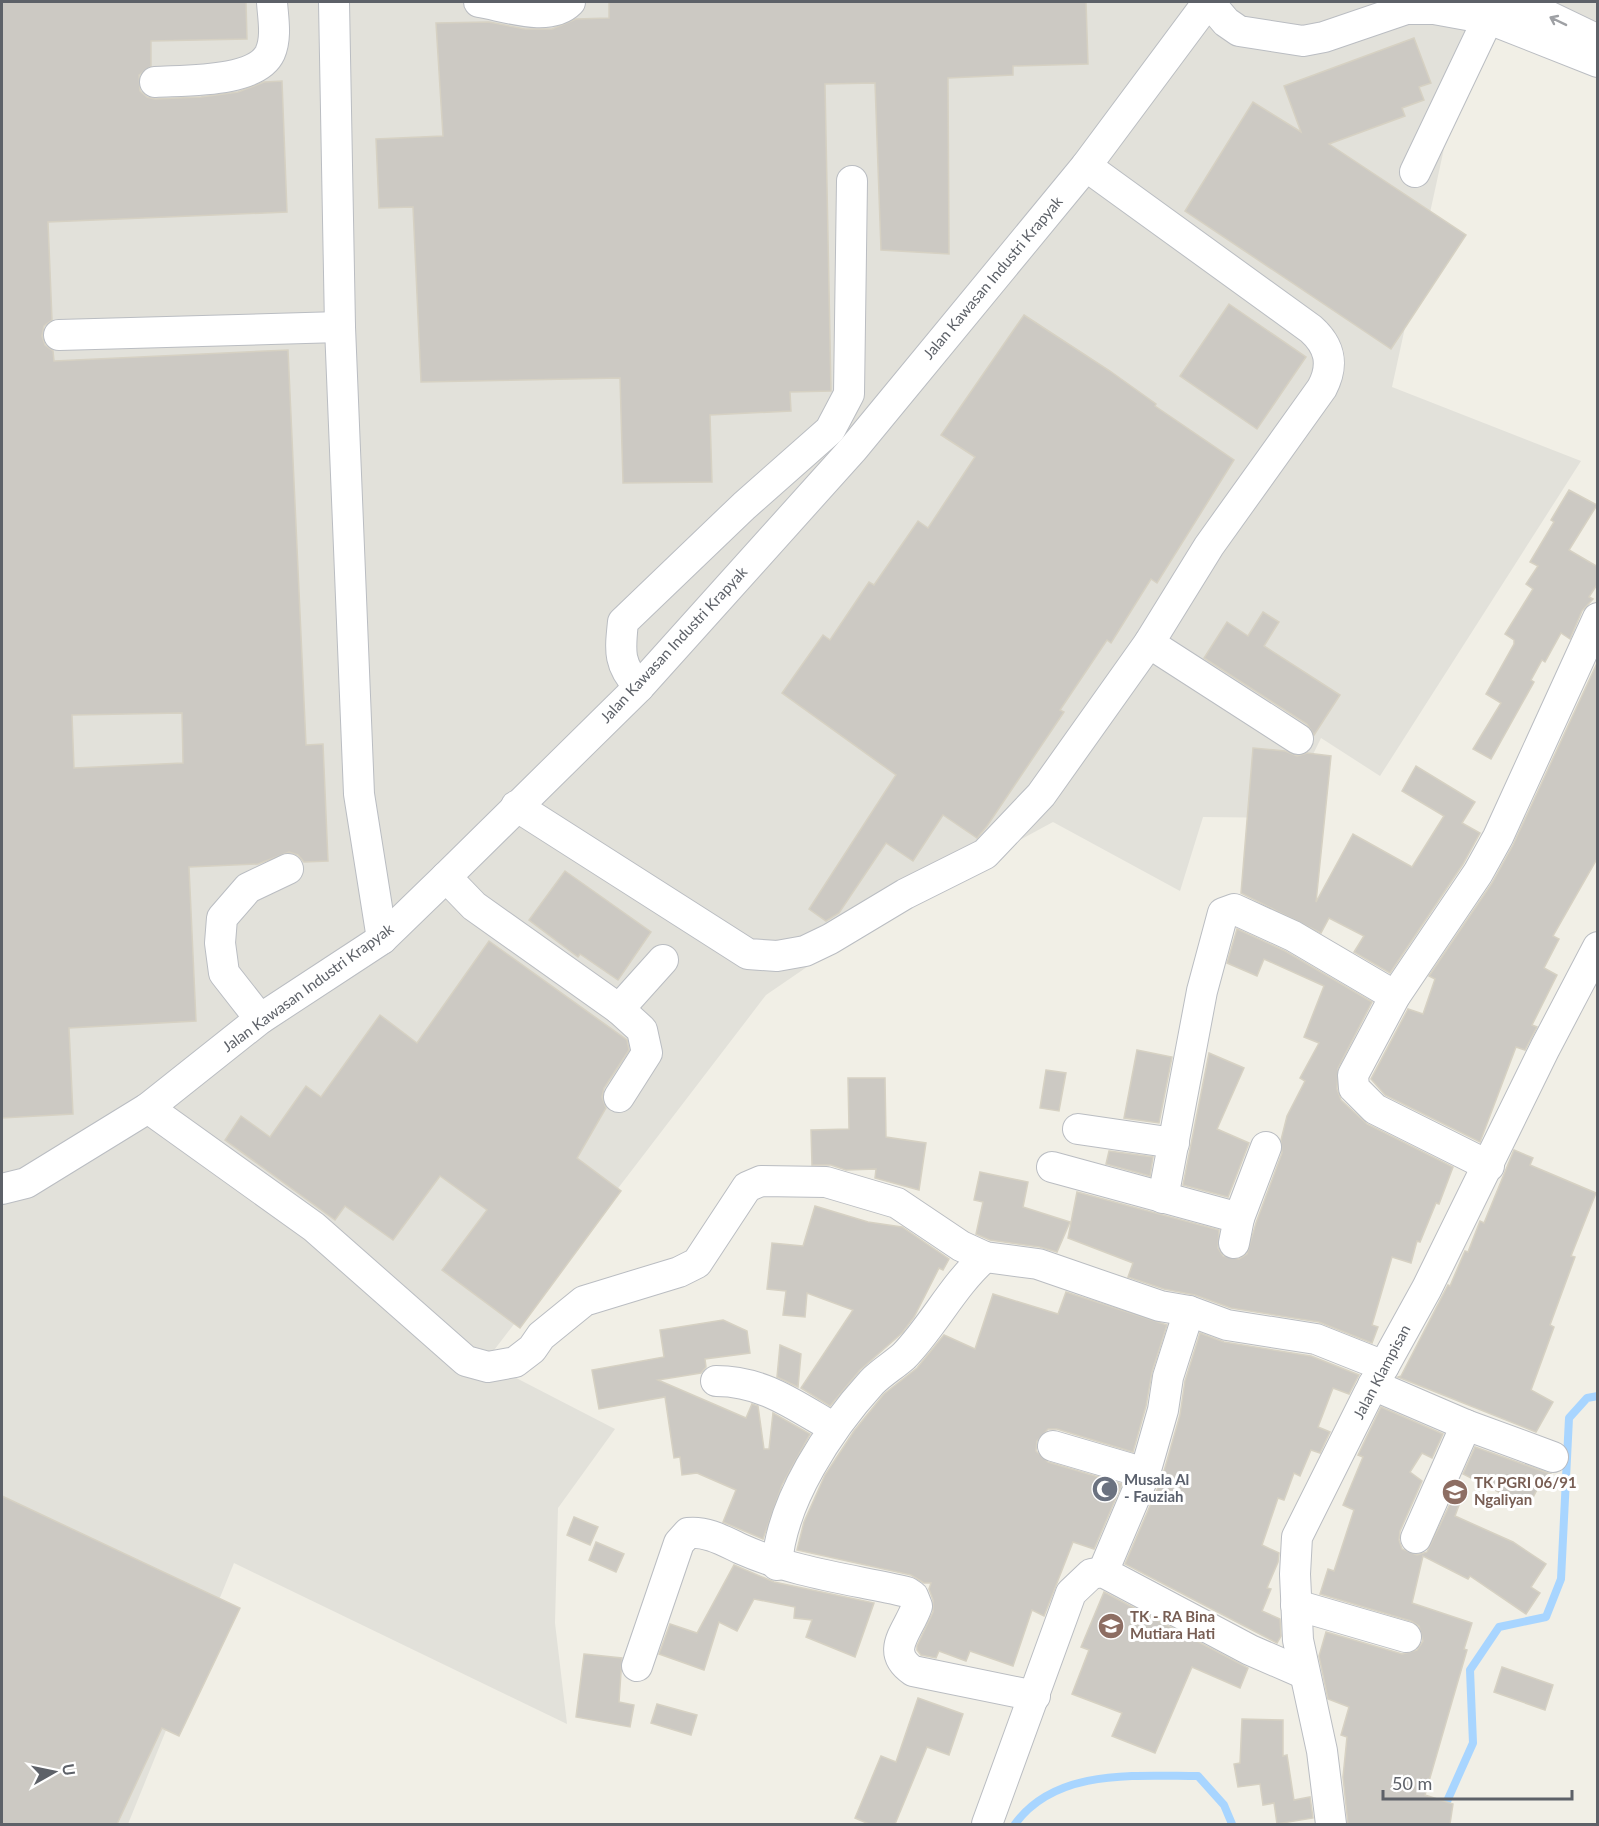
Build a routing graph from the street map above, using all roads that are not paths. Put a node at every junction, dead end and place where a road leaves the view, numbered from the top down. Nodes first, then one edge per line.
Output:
1 (272, 2) edge
2 (334, 2) edge
3 (479, 2) edge
4 (570, 2) edge
5 (1209, 2) edge
6 (1519, 2) edge
7 (1404, 5) edge
8 (1492, 10) edge
9 (1598, 40) edge
10 (1598, 62) edge
11 (155, 82) dead end
12 (1086, 166) junction
13 (1415, 172) dead end
14 (852, 181) dead end
15 (340, 327) junction
16 (59, 334) dead end
17 (1598, 618) edge
18 (1149, 643) junction
19 (639, 687) junction
20 (1298, 739) dead end
21 (516, 806) junction
22 (288, 869) dead end
23 (447, 877) junction
24 (382, 939) junction
25 (1598, 947) edge
26 (663, 960) dead end
27 (1395, 996) junction
28 (619, 1009) junction
29 (260, 1018) junction
30 (619, 1097) dead end
31 (148, 1108) junction
32 (1078, 1129) dead end
33 (1174, 1143) junction
34 (1266, 1147) dead end
35 (1489, 1166) junction
36 (1052, 1167) dead end
37 (2, 1189) edge
38 (1163, 1198) junction
39 (985, 1257) junction
40 (1189, 1311) junction
41 (1378, 1375) junction
42 (716, 1381) dead end
43 (1466, 1425) junction
44 (834, 1428) junction
45 (1053, 1446) dead end
46 (1553, 1457) dead end
47 (1145, 1473) junction
48 (1416, 1538) dead end
49 (777, 1565) junction
50 (1103, 1572) junction
51 (1296, 1605) junction
52 (1406, 1637) dead end
53 (637, 1666) dead end
54 (1303, 1673) junction
55 (1035, 1696) junction
56 (987, 1824) edge
57 (1331, 1824) edge

1 - 11 street
2 - 15 street
3 - 4 street
5 - 7 street
5 - 12 street, Jalan Kawasan Industri Krapyak
9 -> 6 street
7 - 8 street
8 - 10 street
8 - 13 street
12 - 18 street
12 - 19 street, Jalan Kawasan Industri Krapyak
14 - 19 street
15 - 16 street
15 - 24 street
17 - 27 street
18 - 20 street
18 - 21 street
19 - 21 street, Jalan Kawasan Industri Krapyak
21 - 23 street, Jalan Kawasan Industri Krapyak
22 - 29 street
23 - 24 street, Jalan Kawasan Industri Krapyak
23 - 28 street
24 - 29 street, Jalan Kawasan Industri Krapyak
25 - 35 street, Jalan Klampisan
26 - 28 street
27 - 33 street
27 - 35 street
28 - 30 street
29 - 31 street, Jalan Kawasan Industri Krapyak
31 - 37 street, Jalan Kawasan Industri Krapyak
31 - 39 street
32 - 33 street
33 - 38 street
34 - 38 street
35 - 41 street, Jalan Klampisan
36 - 38 street
39 - 40 street
39 - 44 street
40 - 41 street
40 - 47 street
41 - 43 street
41 - 51 street, Jalan Klampisan
42 - 44 street
43 - 46 street
43 - 48 street
44 - 49 street
45 - 47 street
47 - 50 street
49 - 53 street
49 - 55 street
50 - 54 street
50 - 55 street
51 - 52 street
51 - 54 street, Jalan Klampisan
54 - 57 street, Jalan Klampisan
55 - 56 street

